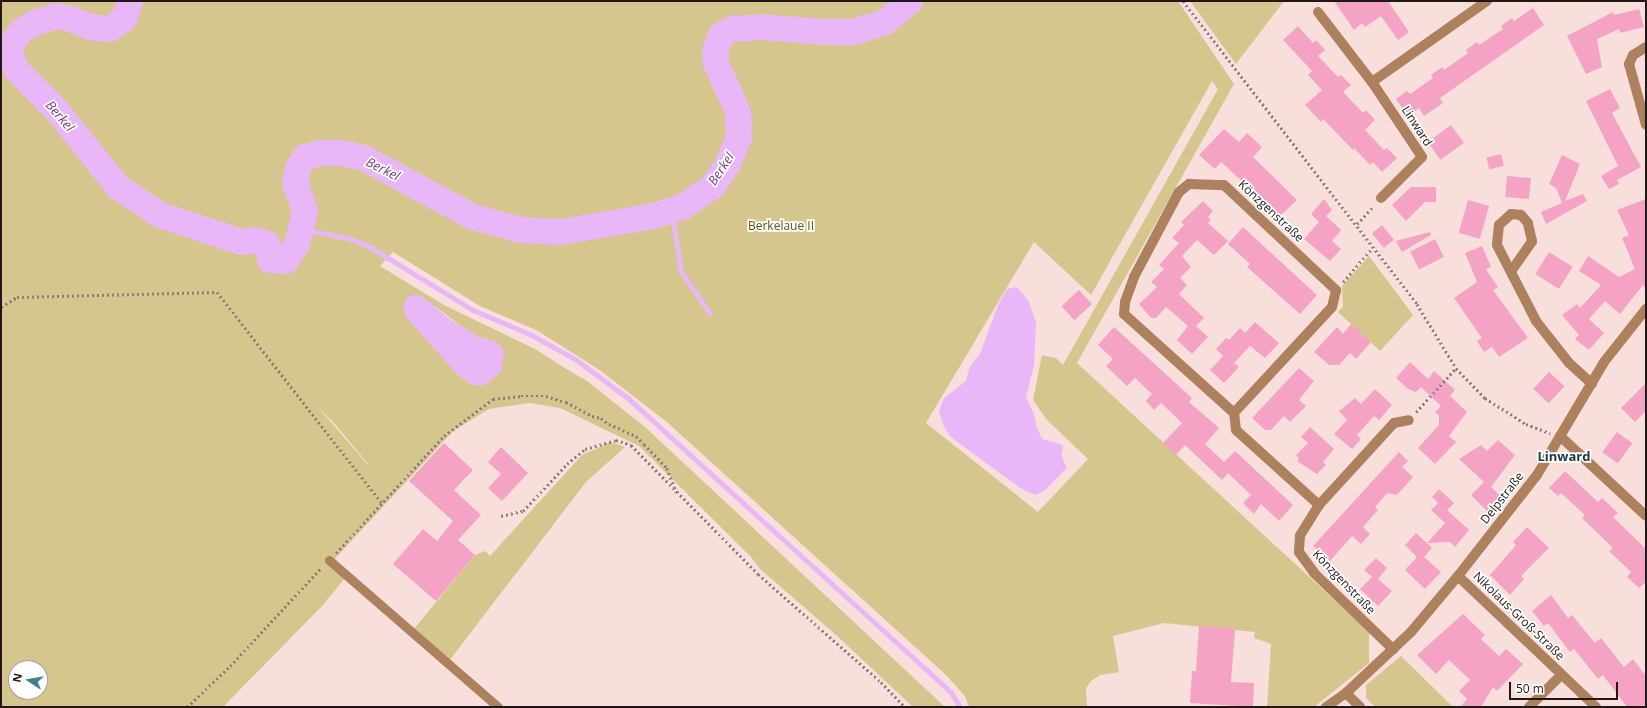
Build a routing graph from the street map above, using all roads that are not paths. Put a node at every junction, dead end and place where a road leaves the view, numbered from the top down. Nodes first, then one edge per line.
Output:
1 (1487, 1) edge
2 (1318, 12) dead end
3 (1646, 47) edge
4 (1372, 82) junction
5 (1646, 125) edge
6 (1381, 198) road end
7 (1512, 270) junction
8 (1646, 309) edge
9 (1592, 384) junction
10 (1234, 413) junction
11 (1409, 420) road end
12 (1560, 436) junction
13 (1319, 505) junction
14 (1646, 516) edge
15 (329, 560) road end
16 (1458, 576) junction
17 (1393, 649) junction
18 (1561, 675) junction
19 (1346, 693) junction
20 (498, 707) edge
21 (1326, 707) edge
22 (1360, 707) edge
23 (1529, 707) edge
24 (1596, 707) edge

1 - 4 street
2 - 4 street, Linward
3 - 5 street
4 - 6 street, Linward
7 - 7 street
7 - 9 street
8 - 9 street, Delpstraße
9 - 12 street, Delpstraße
10 - 10 street, Könzgenstraße
10 - 13 street
11 - 13 street, Könzgenstraße
12 - 14 street
12 - 16 street, Delpstraße
13 - 17 street, Könzgenstraße
15 - 20 lane
16 - 17 street, Delpstraße
16 - 18 street, Nikolaus-Groß-Straße
17 - 19 street, Delpstraße
18 - 23 street, Nikolaus-Groß-Straße
18 - 24 street, Nikolaus-Groß-Straße
19 - 21 street, Delpstraße
19 - 22 street

